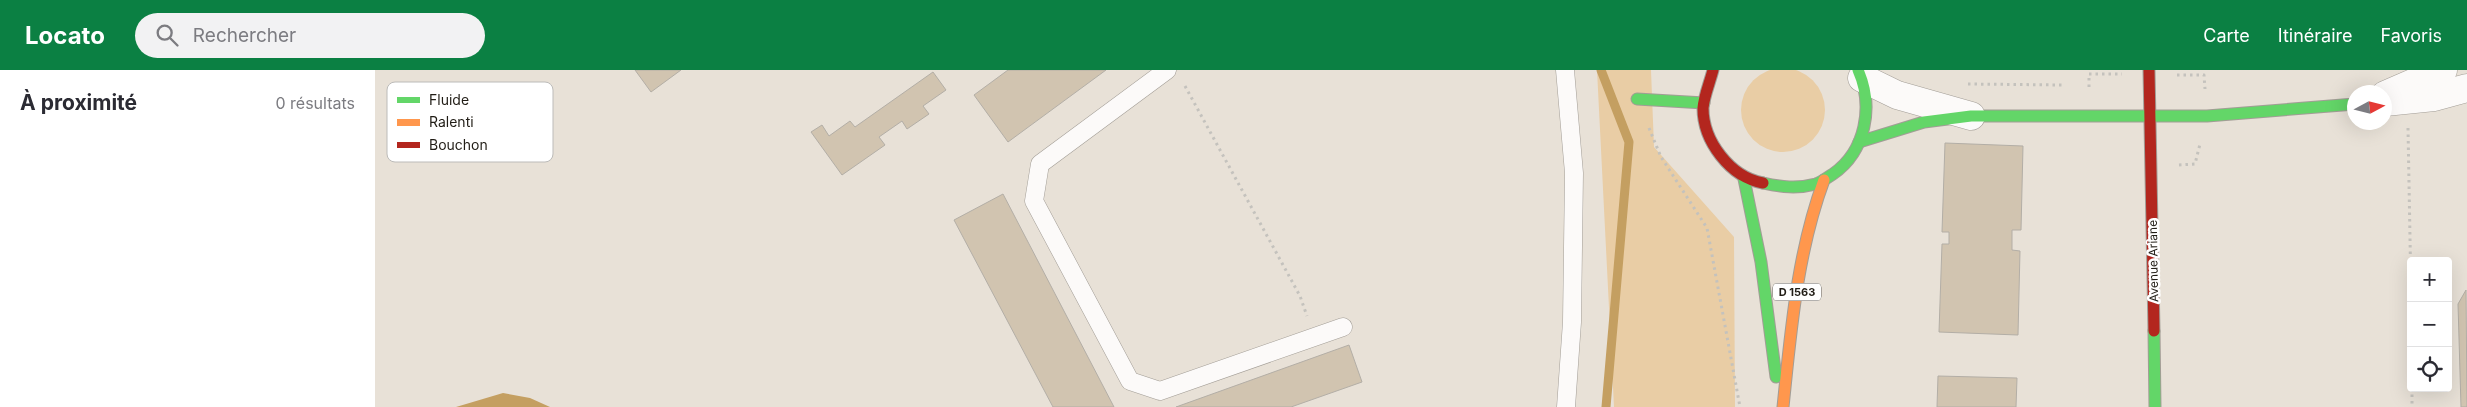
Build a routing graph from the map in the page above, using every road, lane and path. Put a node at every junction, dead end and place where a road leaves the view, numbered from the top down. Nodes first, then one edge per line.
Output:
1 (1565, 70) edge
2 (1713, 70) edge
3 (2123, 70) edge
4 (2149, 70) edge
5 (2443, 70) edge
6 (1174, 74) edge
7 (1860, 74) edge
8 (2089, 74) dead end
9 (2467, 88) edge
10 (2392, 93) edge
11 (2435, 97) junction
12 (1637, 99) joint
13 (2392, 101) edge
14 (1704, 103) junction
15 (2347, 105) edge
16 (2151, 115) junction
17 (1971, 116) junction
18 (1859, 142) junction
19 (1744, 179) junction
20 (1824, 180) junction
21 (2410, 257) edge
22 (1343, 327) dead end
23 (1315, 337) junction
24 (2412, 392) edge
25 (1566, 407) edge
26 (1740, 407) edge
27 (1781, 407) edge
28 (2155, 407) edge
29 (2412, 407) edge

1 - 25 lane
2 - 14 street
3 - 8 path
4 - 16 street, Avenue Ariane
5 - 10 street
6 - 23 path
6 - 23 lane
7 - 17 street
7 - 18 street
9 - 11 street
11 - 13 street
11 - 21 path
12 - 14 street
12 - 26 path
14 - 19 street
15 - 16 street
16 - 17 street
16 - 28 street, Avenue Ariane
17 - 18 street
18 - 20 street
19 - 20 street
19 - 27 street, D 1563
20 - 27 street, D 1563
22 - 23 lane
24 - 29 path

